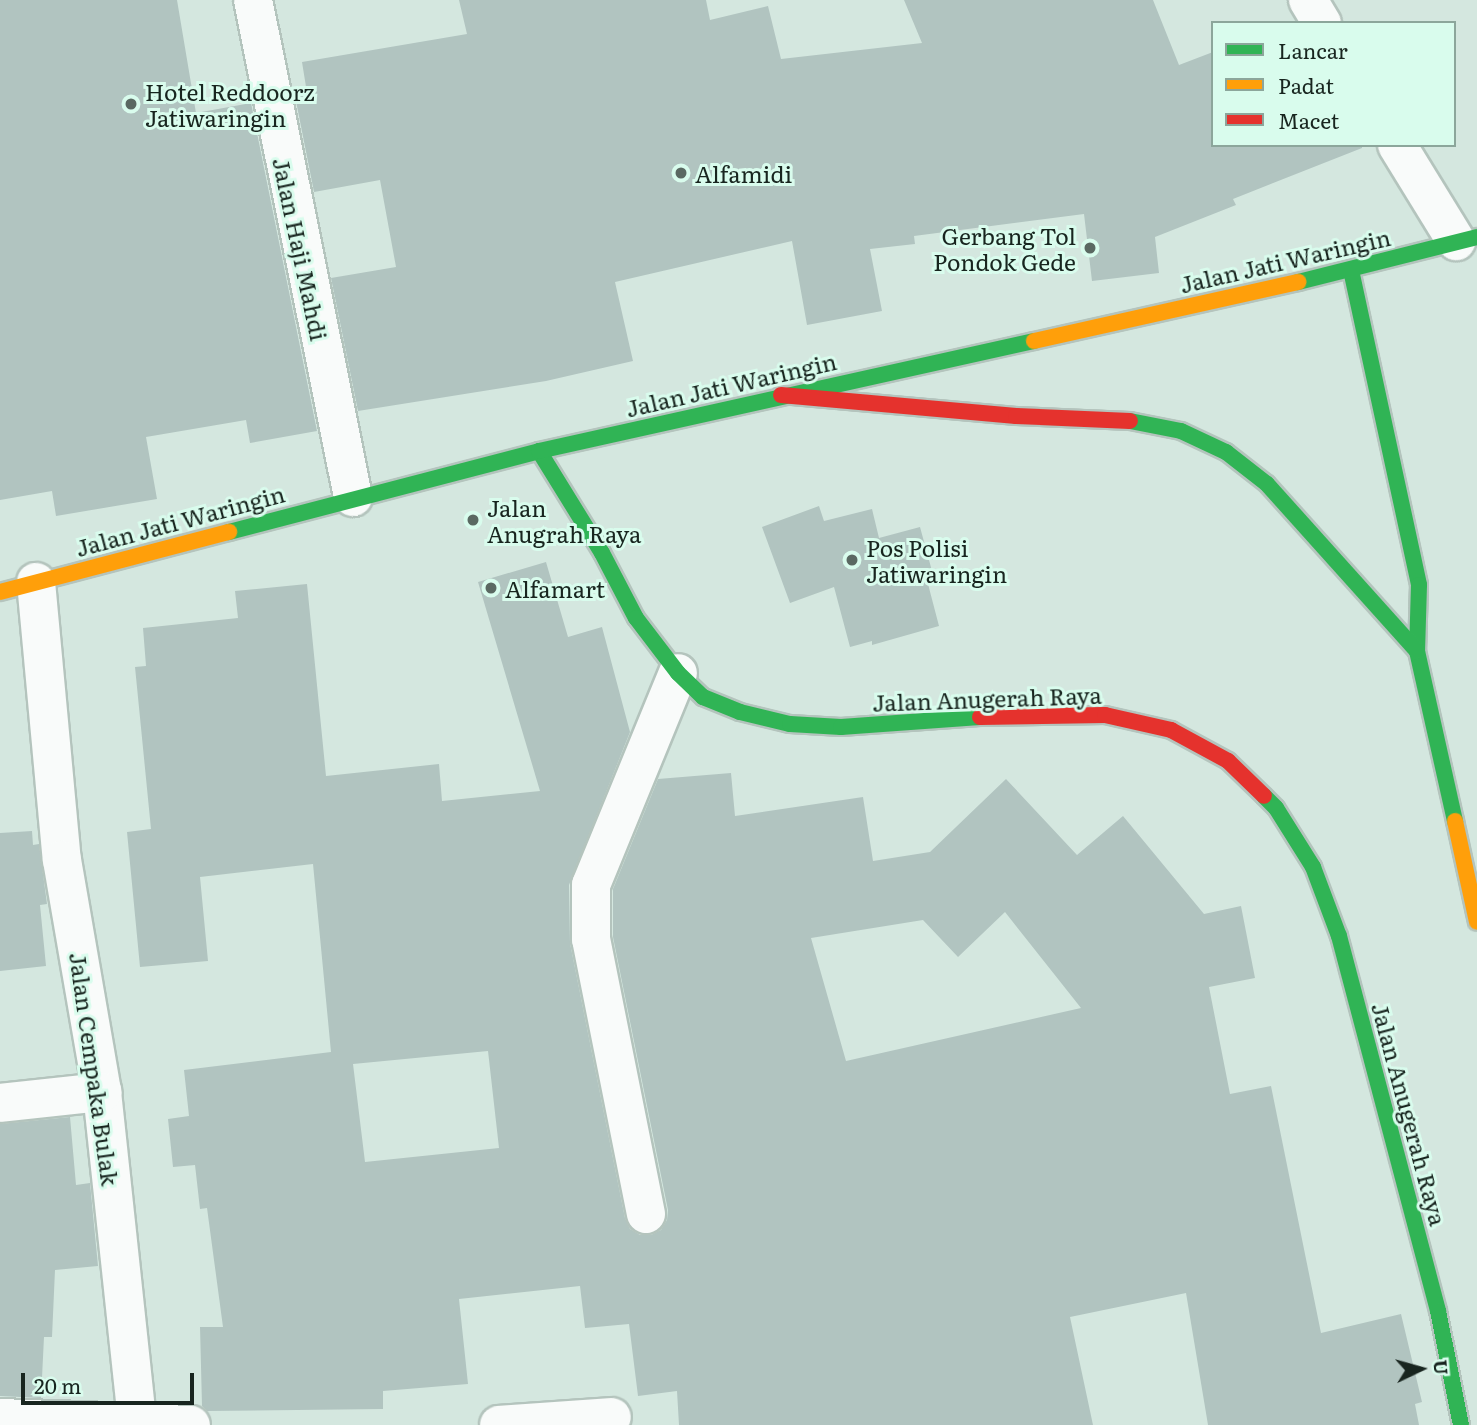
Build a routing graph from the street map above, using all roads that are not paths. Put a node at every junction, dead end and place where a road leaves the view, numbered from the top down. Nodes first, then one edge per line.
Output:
1 (253, 0) edge
2 (1308, 0) edge
3 (1321, 21) edge
4 (1398, 147) edge
5 (1467, 239) edge
6 (1350, 270) junction
7 (781, 395) junction
8 (539, 451) junction
9 (353, 497) junction
10 (18, 587) edge
11 (1417, 651) junction
12 (678, 673) junction
13 (1477, 922) edge
14 (102, 1092) junction
15 (0, 1103) edge
16 (646, 1214) dead end
17 (611, 1417) dead end
18 (0, 1418) edge
19 (137, 1421) junction
20 (191, 1425) edge
21 (499, 1425) edge
22 (1461, 1425) edge

1 - 9 street, Jalan Haji Mahdi
2 - 3 street
4 - 5 street
5 - 6 main road, Jalan Jati Waringin
6 - 7 main road, Jalan Jati Waringin
6 - 11 main road
7 - 8 main road, Jalan Jati Waringin
7 - 11 main road
8 - 9 main road, Jalan Jati Waringin
8 - 12 main road, Jalan Anugerah Raya
9 - 10 main road, Jalan Jati Waringin
10 - 14 street, Jalan Cempaka Bulak
11 - 13 main road
12 - 16 street
12 - 22 main road, Jalan Anugerah Raya
14 - 15 street
14 - 19 street, Jalan Cempaka Bulak
17 - 21 street
18 - 19 street
19 - 20 street

